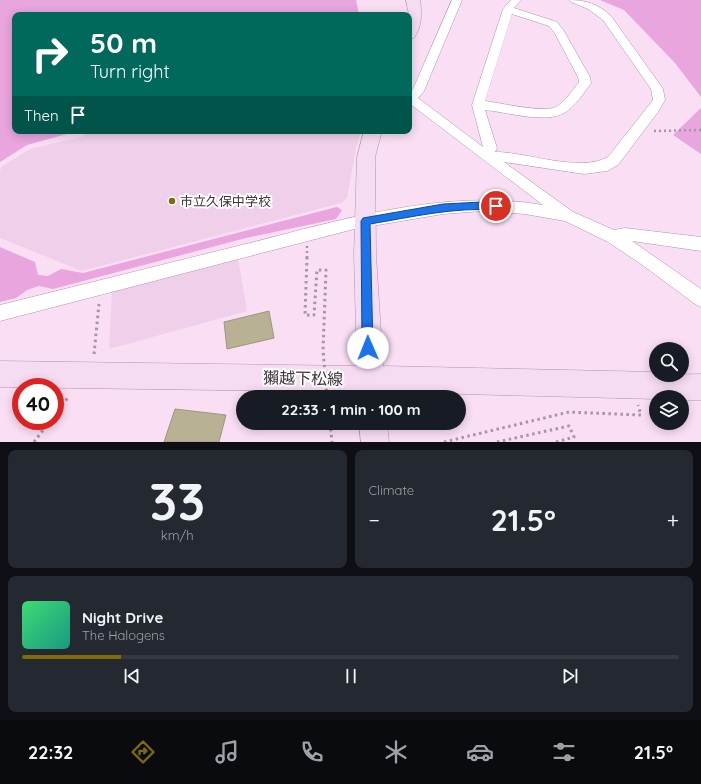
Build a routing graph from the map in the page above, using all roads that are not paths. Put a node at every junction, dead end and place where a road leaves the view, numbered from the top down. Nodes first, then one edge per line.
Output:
1 (413, 0) edge
2 (457, 0) edge
3 (574, 0) edge
4 (512, 5) edge
5 (412, 24) edge
6 (412, 96) edge
7 (412, 99) edge
8 (478, 105) junction
9 (372, 134) edge
10 (487, 158) junction
11 (568, 216) junction
12 (366, 221) junction
13 (613, 237) junction
14 (701, 244) edge
15 (701, 299) edge
16 (0, 313) edge
17 (0, 374) edge
18 (701, 387) edge
19 (370, 388) edge
20 (374, 430) edge
21 (375, 442) edge

1 - 5 main road
2 - 6 street
3 - 10 street
4 - 8 street
4 - 8 street
7 - 10 street
8 - 10 street
9 - 12 main road
10 - 11 street
11 - 12 street
11 - 13 street
12 - 16 street
12 - 19 main road
13 - 14 street
13 - 15 street
17 - 19 main road, 獺越下松線
18 - 19 main road, 獺越下松線
20 - 21 main road

